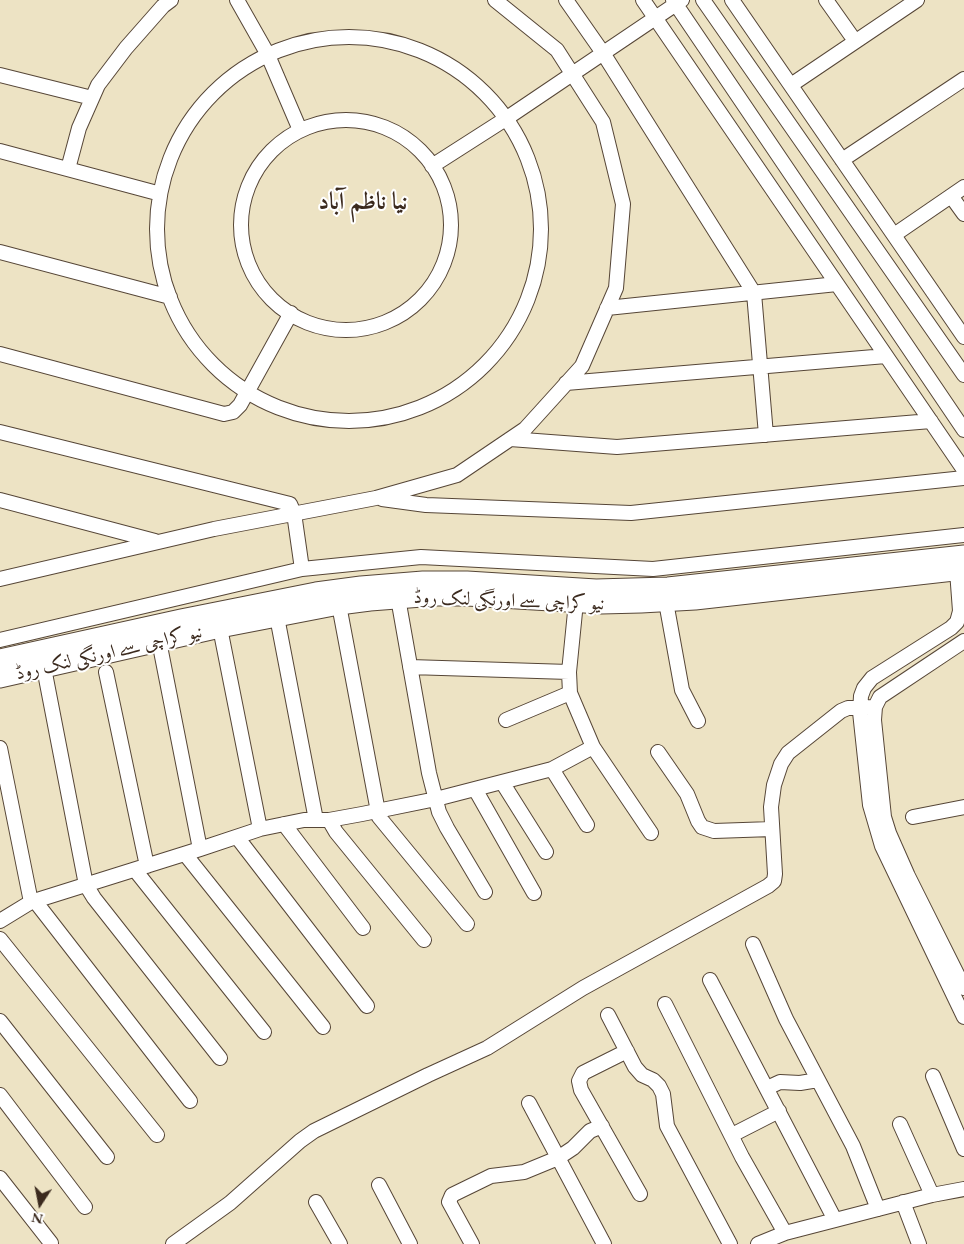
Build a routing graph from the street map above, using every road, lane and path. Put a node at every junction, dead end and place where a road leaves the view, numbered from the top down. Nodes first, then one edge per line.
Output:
1 (171, 0) edge
2 (236, 0) edge
3 (495, 0) edge
4 (566, 0) edge
5 (644, 0) edge
6 (702, 0) edge
7 (732, 0) edge
8 (826, 0) edge
9 (916, 0) edge
10 (677, 1) edge
11 (655, 18) junction
12 (856, 41) junction
13 (267, 53) junction
14 (603, 53) junction
15 (572, 73) junction
16 (0, 75) edge
17 (964, 79) edge
18 (790, 85) junction
19 (92, 98) junction
20 (507, 118) junction
21 (300, 130) junction
22 (0, 151) edge
23 (842, 160) junction
24 (432, 166) junction
25 (68, 169) junction
26 (964, 187) edge
27 (157, 193) junction
28 (951, 196) junction
29 (964, 214) edge
30 (894, 235) junction
31 (0, 252) edge
32 (837, 284) junction
33 (754, 292) junction
34 (170, 297) junction
35 (607, 308) junction
36 (291, 313) junction
37 (964, 337) edge
38 (0, 354) edge
39 (886, 356) junction
40 (760, 367) junction
41 (964, 375) edge
42 (566, 383) junction
43 (248, 390) junction
44 (931, 421) junction
45 (964, 430) edge
46 (0, 432) edge
47 (766, 435) junction
48 (510, 439) junction
49 (959, 451) edge
50 (964, 470) edge
51 (964, 478) edge
52 (376, 498) junction
53 (0, 500) edge
54 (294, 513) junction
55 (964, 535) edge
56 (158, 542) junction
57 (962, 565) edge
58 (302, 569) junction
59 (0, 571) edge
60 (16, 576) junction
61 (0, 580) edge
62 (398, 598) junction
63 (317, 601) junction
64 (576, 602) junction
65 (666, 602) junction
66 (338, 605) junction
67 (277, 617) junction
68 (220, 628) junction
69 (0, 640) edge
70 (964, 641) edge
71 (159, 642) junction
72 (0, 659) edge
73 (54, 660) junction
74 (410, 667) junction
75 (106, 672) dead end
76 (568, 672) junction
77 (0, 678) edge
78 (570, 693) junction
79 (860, 707) junction
80 (874, 707) junction
81 (506, 720) dead end
82 (698, 721) dead end
83 (593, 747) junction
84 (0, 748) edge
85 (658, 752) dead end
86 (552, 769) junction
87 (502, 782) junction
88 (475, 789) junction
89 (436, 799) junction
90 (964, 807) edge
91 (377, 811) junction
92 (914, 818) dead end
93 (323, 820) junction
94 (284, 824) junction
95 (587, 825) dead end
96 (260, 829) junction
97 (772, 829) junction
98 (651, 833) dead end
99 (237, 837) junction
100 (200, 849) junction
101 (546, 852) dead end
102 (184, 854) junction
103 (141, 868) junction
104 (86, 885) junction
105 (485, 892) dead end
106 (534, 893) dead end
107 (33, 902) junction
108 (0, 921) edge
109 (466, 924) dead end
110 (363, 928) dead end
111 (0, 939) edge
112 (424, 940) dead end
113 (753, 944) dead end
114 (710, 980) dead end
115 (963, 986) edge
116 (665, 1004) dead end
117 (367, 1006) dead end
118 (608, 1015) dead end
119 (964, 1017) edge
120 (0, 1021) edge
121 (323, 1027) dead end
122 (264, 1032) dead end
123 (627, 1051) junction
124 (220, 1058) dead end
125 (933, 1076) dead end
126 (818, 1080) junction
127 (767, 1088) junction
128 (0, 1095) edge
129 (190, 1101) dead end
130 (529, 1102) dead end
131 (779, 1111) junction
132 (900, 1124) dead end
133 (602, 1126) junction
134 (157, 1135) dead end
135 (732, 1135) junction
136 (964, 1149) edge
137 (107, 1156) dead end
138 (558, 1158) junction
139 (0, 1178) edge
140 (379, 1185) dead end
141 (964, 1189) edge
142 (640, 1194) dead end
143 (932, 1194) junction
144 (316, 1202) dead end
145 (903, 1202) junction
146 (85, 1207) dead end
147 (878, 1209) junction
148 (835, 1220) junction
149 (785, 1233) junction
150 (51, 1244) edge
151 (173, 1244) edge
152 (340, 1244) edge
153 (410, 1244) edge
154 (472, 1244) edge
155 (604, 1244) edge
156 (730, 1244) edge
157 (758, 1244) edge
158 (919, 1244) edge

1 - 19 street
2 - 13 street
3 - 15 street
4 - 14 street
5 - 11 street
6 - 41 street
7 - 18 street
8 - 12 street
9 - 12 street
10 - 11 street
10 - 45 street
11 - 14 street
11 - 32 street
12 - 18 street
13 - 20 street
13 - 21 street
13 - 27 street
14 - 15 street
14 - 33 street
15 - 20 street
15 - 35 street
16 - 19 street
17 - 23 street
18 - 23 street
19 - 25 street
20 - 24 street
20 - 43 street
21 - 24 street
21 - 36 street
22 - 25 street
23 - 30 street
24 - 36 street
25 - 27 street
26 - 28 street
27 - 34 street
28 - 29 street
28 - 30 street
30 - 37 street
31 - 34 street
32 - 33 street
32 - 39 street
33 - 35 street
33 - 40 street
34 - 43 street
35 - 42 street
36 - 43 street
38 - 43 street
39 - 40 street
39 - 44 street
40 - 42 street
40 - 47 street
42 - 48 street
44 - 47 street
44 - 49 street
46 - 54 street
47 - 48 street
48 - 52 street
49 - 50 street
51 - 52 street
52 - 54 street
53 - 56 street
54 - 56 street
54 - 58 street
55 - 58 street
56 - 60 street
57 - 63 street, نیو کراچی سے اورنگی لنک روڈ
57 - 65 street, نیو کراچی سے اورنگی لنک روڈ
57 - 79 street
58 - 69 street
59 - 60 street
60 - 61 street
62 - 64 street, نیو کراچی سے اورنگی لنک روڈ
62 - 66 street, نیو کراچی سے اورنگی لنک روڈ
62 - 74 street
63 - 66 street, نیو کراچی سے اورنگی لنک روڈ
63 - 67 street, نیو کراچی سے اورنگی لنک روڈ
63 - 73 street, نیو کراچی سے اورنگی لنک روڈ
64 - 65 street, نیو کراچی سے اورنگی لنک روڈ
64 - 76 street
65 - 82 street
66 - 91 street
67 - 68 street, نیو کراچی سے اورنگی لنک روڈ
67 - 93 street
68 - 71 street, نیو کراچی سے اورنگی لنک روڈ
68 - 96 street
70 - 80 street
71 - 73 street, نیو کراچی سے اورنگی لنک روڈ
71 - 100 street
72 - 73 street, نیو کراچی سے اورنگی لنک روڈ
73 - 77 street, نیو کراچی سے اورنگی لنک روڈ
73 - 104 street
74 - 76 street
74 - 89 street
75 - 103 street
76 - 78 street
78 - 81 street
78 - 83 street
79 - 80 street
79 - 97 street
79 - 119 street
80 - 115 street
83 - 86 street
83 - 98 street
84 - 107 street
85 - 97 street
86 - 87 street
86 - 95 street
87 - 88 street
87 - 101 street
88 - 89 street
88 - 106 street
89 - 91 street
89 - 105 street
90 - 92 street
91 - 93 street
91 - 109 street
93 - 94 street
93 - 112 street
94 - 96 street
94 - 110 street
96 - 99 street
97 - 151 street
99 - 100 street
99 - 117 street
100 - 102 street
102 - 103 street
102 - 121 street
103 - 104 street
103 - 122 street
104 - 107 street
104 - 124 street
107 - 108 street
107 - 129 street
111 - 134 street
113 - 126 street
114 - 127 street
116 - 135 street
118 - 123 street
120 - 137 street
123 - 133 street
123 - 156 street
125 - 136 street
126 - 127 street
126 - 147 street
127 - 131 street
128 - 146 street
130 - 138 street
131 - 135 street
131 - 148 street
132 - 143 street
133 - 138 street
133 - 142 street
135 - 149 street
138 - 154 street
138 - 155 street
139 - 150 street
140 - 153 street
141 - 143 street
143 - 145 street
144 - 152 street
145 - 147 street
145 - 158 street
147 - 148 street
148 - 149 street
149 - 157 street

